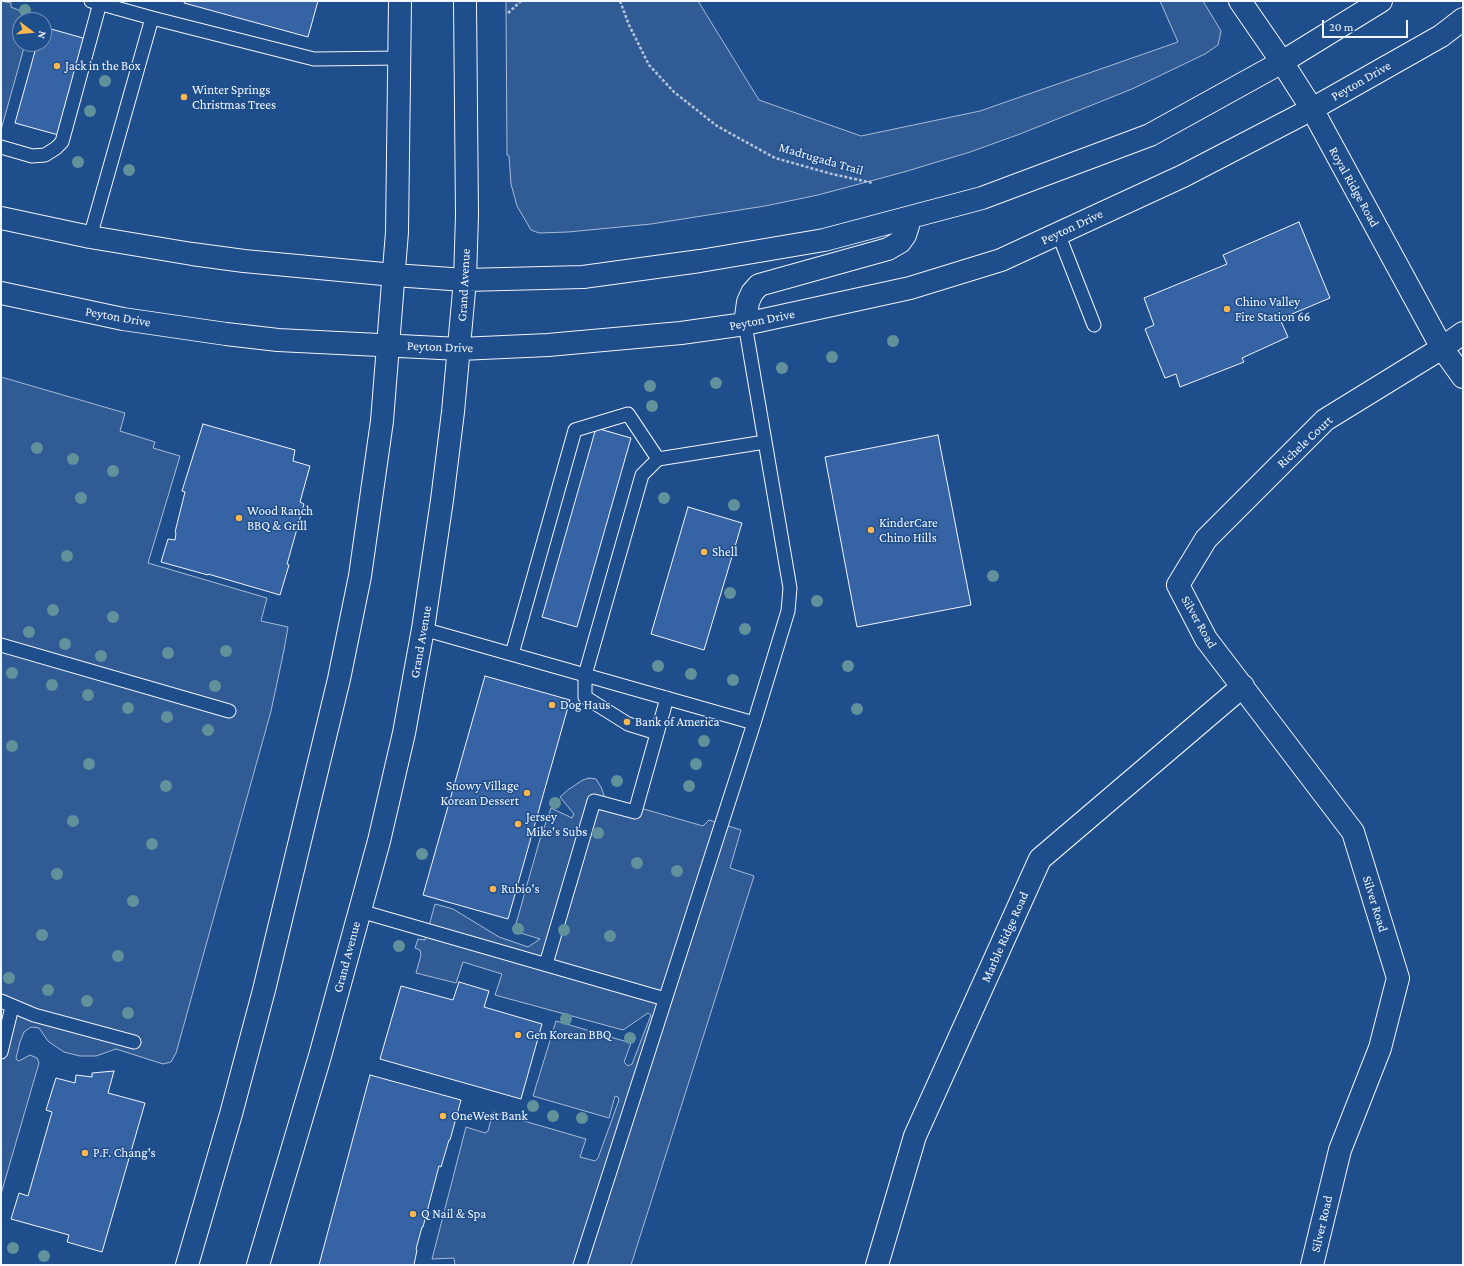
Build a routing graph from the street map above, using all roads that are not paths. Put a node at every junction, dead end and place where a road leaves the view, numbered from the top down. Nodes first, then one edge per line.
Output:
1 (400, 1) edge
2 (465, 1) edge
3 (1240, 1) edge
4 (1380, 1) edge
5 (95, 2) edge
6 (152, 18) junction
7 (1463, 19) edge
8 (400, 58) junction
9 (1282, 62) junction
10 (1312, 109) junction
11 (1, 147) edge
12 (1, 218) edge
13 (904, 219) junction
14 (1058, 233) junction
15 (90, 237) junction
16 (394, 275) junction
17 (465, 280) junction
18 (1, 293) edge
19 (745, 324) junction
20 (1094, 325) dead end
21 (1463, 333) edge
22 (389, 345) junction
23 (1442, 348) junction
24 (460, 350) junction
25 (1463, 377) edge
26 (765, 442) junction
27 (658, 459) junction
28 (1178, 585) joint
29 (423, 629) junction
30 (1, 646) edge
31 (512, 654) junction
32 (585, 675) junction
33 (1242, 686) junction
34 (667, 698) junction
35 (229, 711) dead end
36 (754, 723) junction
37 (657, 733) junction
38 (360, 911) junction
39 (546, 964) junction
40 (666, 999) junction
41 (6, 1004) edge
42 (134, 1042) dead end
43 (1, 1052) edge
44 (187, 1265) edge
45 (258, 1265) edge
46 (580, 1265) edge
47 (877, 1265) edge
48 (1312, 1265) edge

1 - 8 main road
2 - 17 main road, Grand Avenue
3 - 9 main road, Royal Ridge Road
4 - 9 main road
5 - 6 lane
5 - 11 lane
6 - 8 lane
6 - 15 lane
7 - 10 main road, Peyton Drive
8 - 16 main road
9 - 10 main road, Royal Ridge Road
9 - 13 main road
10 - 14 main road, Peyton Drive
10 - 23 main road, Royal Ridge Road
12 - 15 main road
13 - 17 main road
13 - 19 main road
14 - 19 main road, Peyton Drive
14 - 20 lane
15 - 16 main road
16 - 17 main road
16 - 22 main road
17 - 24 main road, Grand Avenue
18 - 22 main road, Peyton Drive
19 - 24 main road, Peyton Drive
19 - 26 lane
21 - 23 main road, Richele Court
22 - 24 main road, Peyton Drive
22 - 44 main road
23 - 25 main road, Royal Ridge Road
23 - 28 main road, Richele Court
24 - 29 main road, Grand Avenue
26 - 27 lane
26 - 36 lane
27 - 31 lane
27 - 32 lane
28 - 33 main road, Silver Road
29 - 31 lane
29 - 38 main road, Grand Avenue
30 - 35 lane
31 - 32 lane
32 - 34 lane
32 - 37 lane
33 - 47 main road, Marble Ridge Road
33 - 48 main road, Silver Road
34 - 36 lane
34 - 37 lane
36 - 40 lane
37 - 39 lane
38 - 39 lane
38 - 45 main road, Grand Avenue
39 - 40 lane
40 - 46 lane
41 - 42 lane
41 - 43 lane

